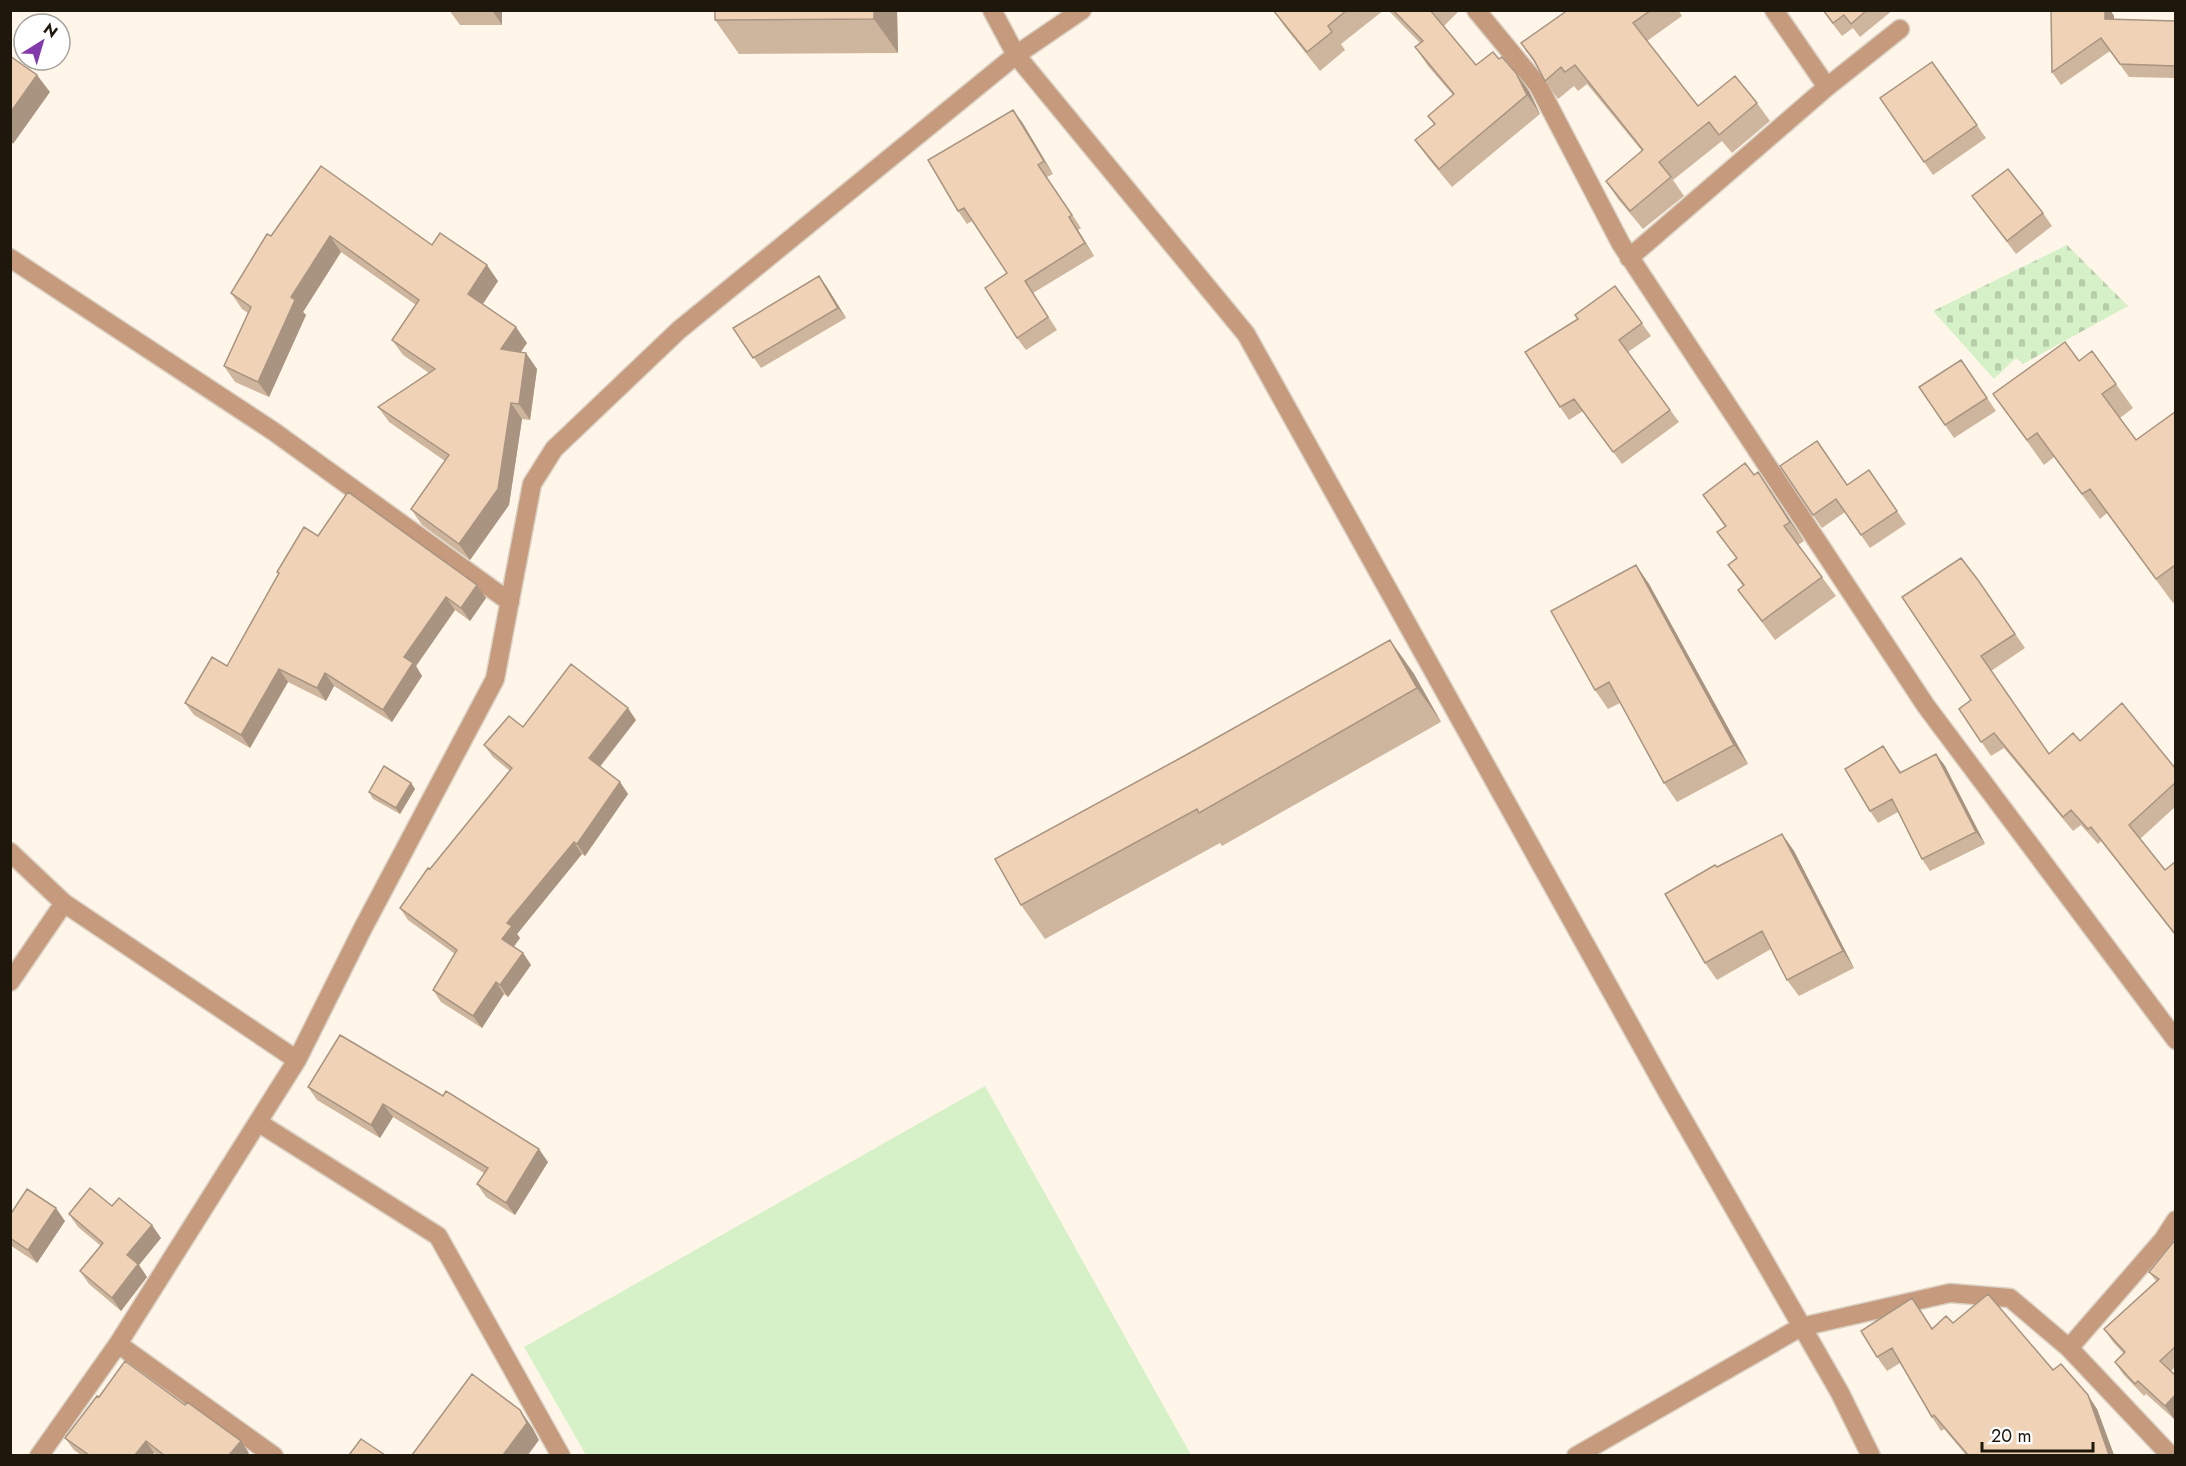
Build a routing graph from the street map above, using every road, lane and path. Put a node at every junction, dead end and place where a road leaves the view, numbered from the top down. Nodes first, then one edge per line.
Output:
1 (992, 10) edge
2 (1082, 10) edge
3 (1476, 10) edge
4 (1774, 10) edge
5 (1900, 29) dead end
6 (1016, 55) junction
7 (1827, 87) junction
8 (10, 258) edge
9 (1629, 258) junction
10 (510, 602) junction
11 (10, 852) edge
12 (64, 903) junction
13 (10, 982) edge
14 (2175, 1040) edge
15 (297, 1060) junction
16 (259, 1123) junction
17 (2175, 1220) edge
18 (1801, 1328) junction
19 (118, 1344) junction
20 (2069, 1348) junction
21 (39, 1455) edge
22 (274, 1455) edge
23 (561, 1455) edge
24 (1575, 1455) edge
25 (1871, 1455) edge
26 (2171, 1455) edge

1 - 6 street
2 - 6 street
3 - 9 street
4 - 7 street
5 - 7 street
6 - 10 street
6 - 18 street
7 - 9 street
8 - 10 street
9 - 14 street
10 - 15 street
11 - 12 street
12 - 13 street
12 - 15 street
15 - 16 street
16 - 19 street
16 - 23 street
17 - 20 street
18 - 20 street
18 - 24 street
18 - 25 street
19 - 21 street
19 - 22 street
20 - 26 street

